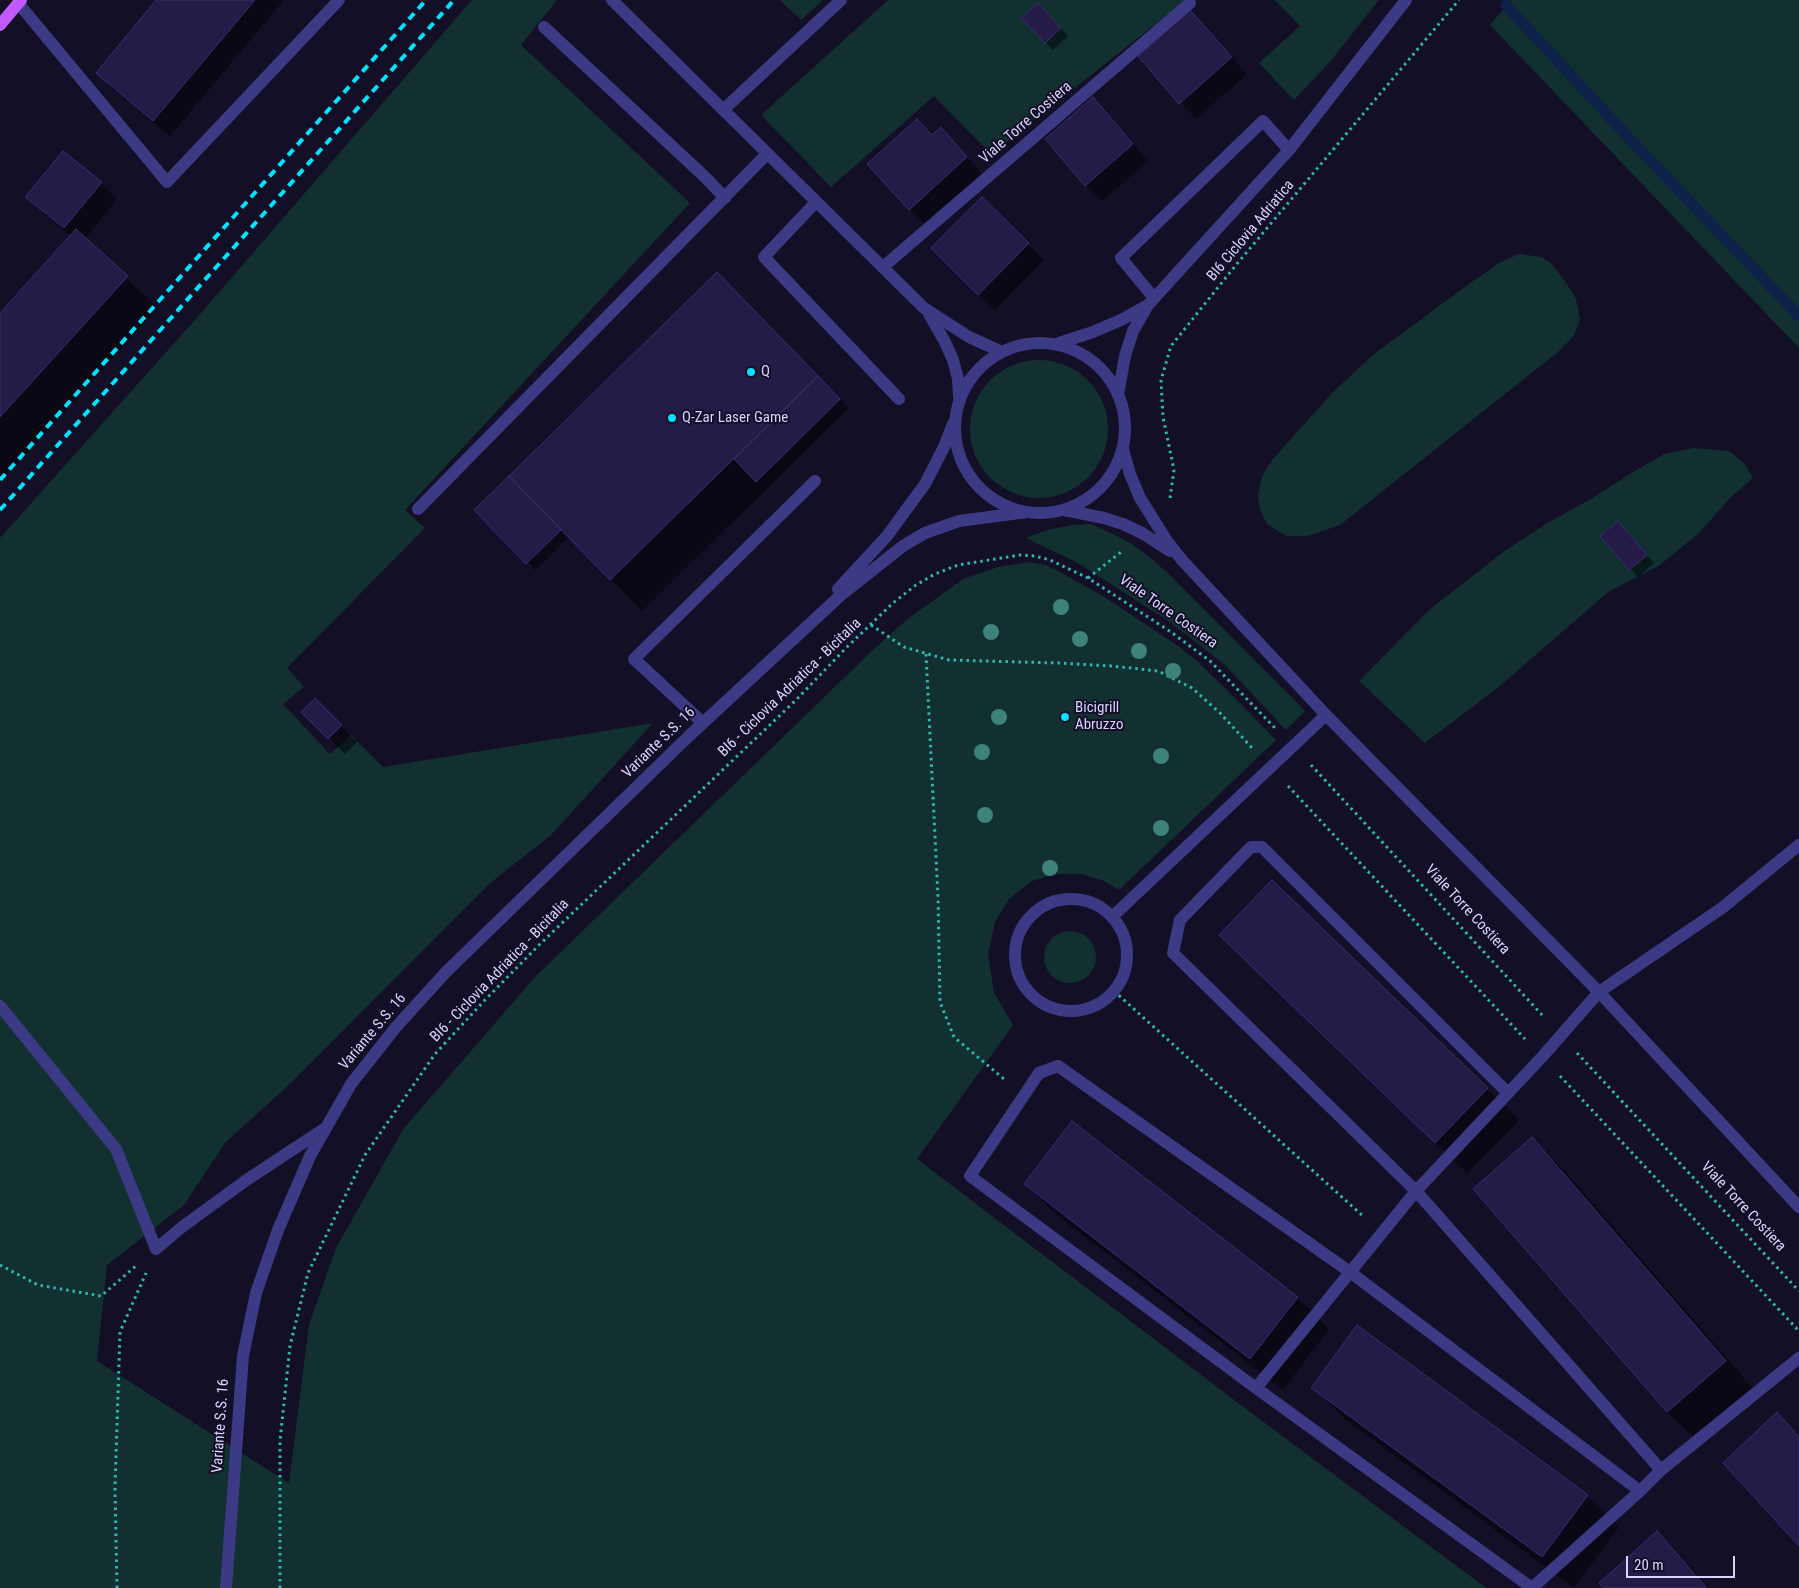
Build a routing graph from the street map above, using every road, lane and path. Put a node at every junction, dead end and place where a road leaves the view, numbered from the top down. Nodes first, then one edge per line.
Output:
1 (339, 0) edge
2 (612, 0) edge
3 (841, 0) edge
4 (1406, 0) edge
5 (1459, 0) edge
6 (20, 2) edge
7 (1190, 3) dead end
8 (0, 25) edge
9 (544, 27) dead end
10 (722, 110) junction
11 (1289, 150) junction
12 (768, 154) junction
13 (725, 198) junction
14 (816, 202) junction
15 (882, 267) junction
16 (1151, 302) junction
17 (924, 308) junction
18 (1056, 344) junction
19 (1002, 352) junction
20 (1118, 395) junction
21 (899, 399) dead end
22 (959, 403) junction
23 (956, 417) junction
24 (1122, 449) junction
25 (815, 481) dead end
26 (1167, 504) dead end
27 (418, 509) dead end
28 (1064, 510) junction
29 (1027, 512) junction
30 (1128, 546) dead end
31 (1182, 560) junction
32 (1088, 578) junction
33 (871, 625) junction
34 (798, 633) junction
35 (926, 654) junction
36 (1326, 715) junction
37 (703, 723) junction
38 (1294, 746) junction
39 (1271, 768) junction
40 (1799, 845) edge
41 (1112, 917) junction
42 (1114, 991) junction
43 (1599, 992) junction
44 (0, 1006) edge
45 (1561, 1035) junction
46 (1542, 1056) junction
47 (1508, 1092) junction
48 (1024, 1095) junction
49 (327, 1128) junction
50 (1416, 1191) junction
51 (1799, 1207) edge
52 (1382, 1233) junction
53 (156, 1249) junction
54 (0, 1265) edge
55 (1350, 1272) junction
56 (1799, 1291) edge
57 (1799, 1331) edge
58 (1799, 1358) edge
59 (1256, 1388) junction
60 (1661, 1470) junction
61 (1640, 1491) junction
62 (117, 1588) edge
63 (226, 1588) edge
64 (280, 1588) edge

1 - 6 street
2 - 10 street
3 - 10 street
4 - 11 street
5 - 26 path, BI6 Ciclovia Adriatica
6 - 8 main road
7 - 15 street, Viale Torre Costiera
9 - 13 street
10 - 12 street
11 - 16 street
11 - 16 street
12 - 13 street
12 - 14 street
13 - 27 street
14 - 15 street
14 - 21 street
15 - 17 street
16 - 18 street
16 - 20 street
17 - 19 street
17 - 22 street
18 - 19 street
18 - 20 street
19 - 22 street
20 - 24 street
22 - 23 street
23 - 29 street
23 - 34 street, Variante S.S. 16
24 - 28 street
24 - 31 street
25 - 37 street
28 - 29 street
28 - 31 street
29 - 34 street, Variante S.S. 16
30 - 32 path
31 - 36 street
32 - 33 path, BI6 - Ciclovia Adriatica - Bicitalia
32 - 38 path, Viale Torre Costiera
33 - 35 path
33 - 64 path, BI6 - Ciclovia Adriatica - Bicitalia
34 - 37 street, Variante S.S. 16
35 - 39 path
35 - 48 path
36 - 38 street
36 - 43 street
37 - 49 street, Variante S.S. 16
38 - 39 street
38 - 45 path, Viale Torre Costiera
39 - 41 street
39 - 46 path
40 - 43 street
41 - 42 street
41 - 42 street
42 - 52 path
43 - 45 street
43 - 51 street
44 - 53 street
45 - 46 street
45 - 56 path, Viale Torre Costiera
46 - 47 street
46 - 57 path
47 - 50 street
47 - 50 street
48 - 55 street
48 - 59 street
49 - 53 street
49 - 63 street, Variante S.S. 16
50 - 52 street
50 - 60 street
52 - 55 street
53 - 54 path
53 - 62 path
55 - 59 street
55 - 61 street
58 - 60 street
59 - 61 street
60 - 61 street

